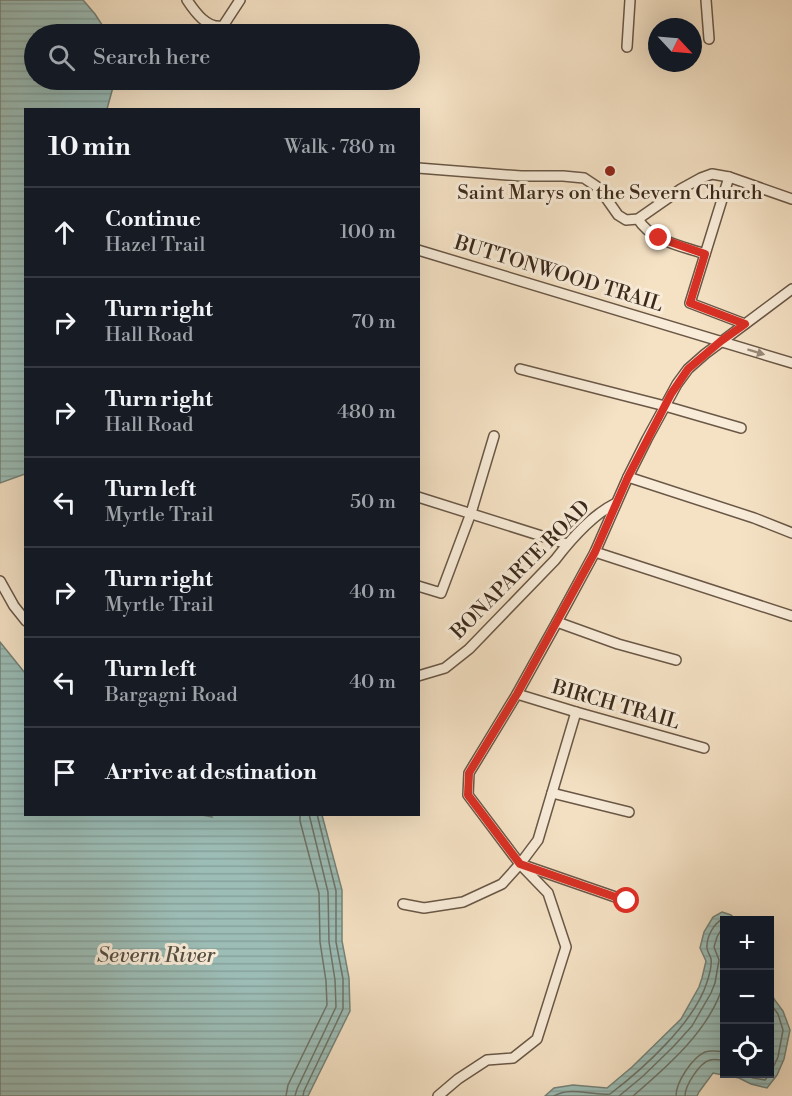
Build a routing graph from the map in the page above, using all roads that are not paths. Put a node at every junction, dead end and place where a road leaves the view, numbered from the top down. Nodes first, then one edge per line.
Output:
1 (187, 0) edge
2 (240, 0) edge
3 (630, 0) edge
4 (706, 0) edge
5 (210, 24) edge
6 (224, 24) edge
7 (709, 39) dead end
8 (627, 47) dead end
9 (420, 168) edge
10 (729, 177) junction
11 (792, 199) edge
12 (638, 219) junction
13 (420, 251) edge
14 (705, 254) junction
15 (792, 289) edge
16 (745, 324) junction
17 (721, 341) junction
18 (792, 363) edge
19 (520, 369) dead end
20 (664, 406) junction
21 (741, 428) dead end
22 (494, 436) dead end
23 (628, 477) junction
24 (420, 498) edge
25 (616, 503) junction
26 (471, 513) junction
27 (792, 533) edge
28 (567, 544) junction
29 (595, 552) junction
30 (0, 581) edge
31 (420, 587) edge
32 (792, 616) edge
33 (24, 618) edge
34 (557, 622) junction
35 (676, 660) dead end
36 (420, 675) edge
37 (517, 694) junction
38 (576, 712) junction
39 (704, 748) dead end
40 (552, 793) junction
41 (629, 812) dead end
42 (520, 864) junction
43 (627, 901) dead end
44 (403, 904) dead end
45 (438, 1096) edge

1 - 5 street
2 - 6 street
3 - 8 street
4 - 7 street
9 - 12 street
10 - 11 street
10 - 12 street
10 - 14 street
12 - 14 street
13 - 17 street, BUTTONWOOD TRAIL
14 - 16 street
15 - 16 street
16 - 17 street
17 -> 18 street, BUTTONWOOD TRAIL
17 - 20 street
19 - 20 street
20 - 21 street
20 - 23 street
22 - 26 street
23 - 25 street
23 - 27 street
24 - 26 street
25 - 28 street, BONAPARTE ROAD
25 - 29 street
26 - 28 street
26 - 31 street
28 - 36 street, BONAPARTE ROAD
29 - 32 street
29 - 34 street
30 - 33 street
34 - 35 street
34 - 37 street
37 - 38 street, BIRCH TRAIL
37 - 42 street
38 - 39 street, BIRCH TRAIL
38 - 40 street
40 - 41 street
40 - 42 street
42 - 43 street
42 - 44 street
42 - 45 street

